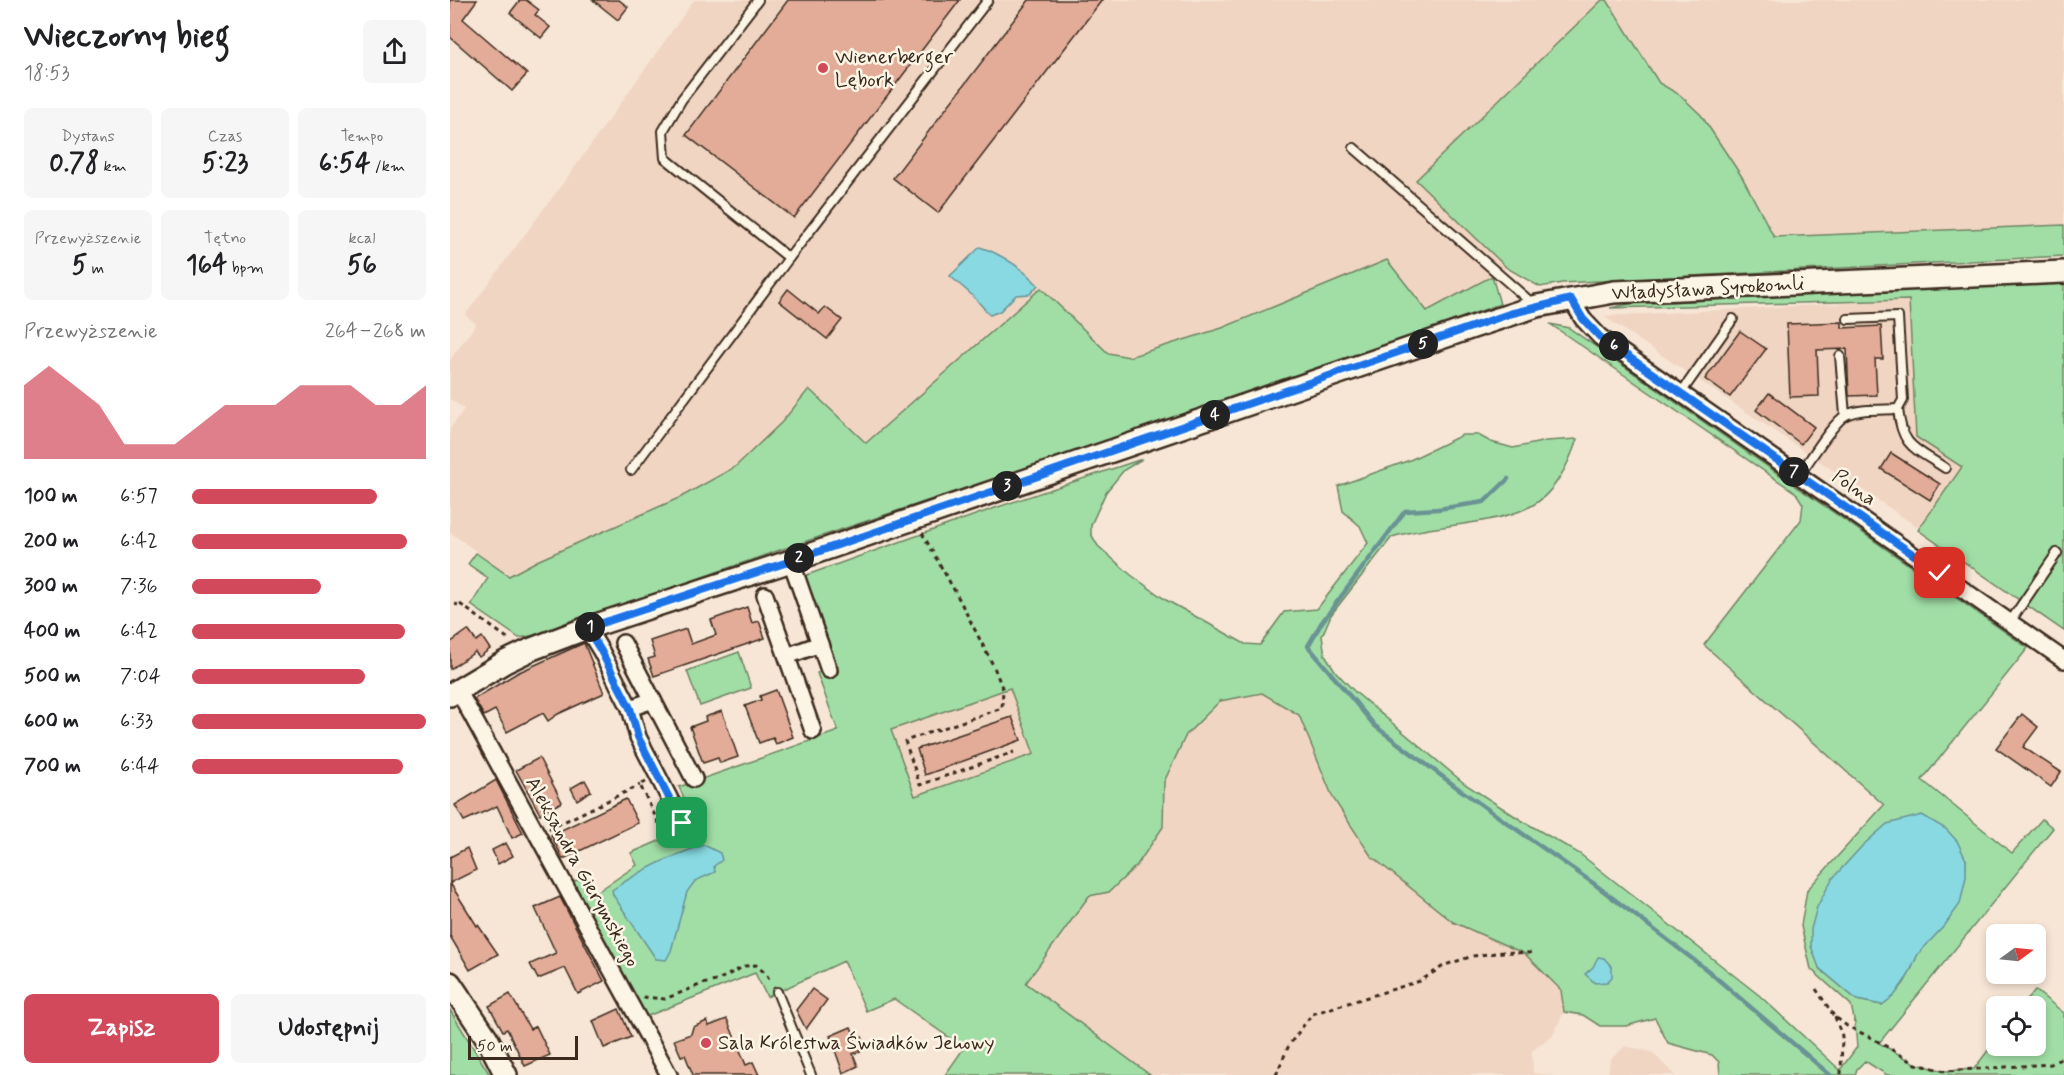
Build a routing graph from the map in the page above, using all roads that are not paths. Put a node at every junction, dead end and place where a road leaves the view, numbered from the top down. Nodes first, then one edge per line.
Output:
1 (758, 0) edge
2 (988, 0) edge
3 (1354, 148) dead end
4 (789, 258) junction
5 (2064, 272) edge
6 (1571, 299) junction
7 (1537, 306) junction
8 (1733, 319) dead end
9 (1848, 319) dead end
10 (1840, 356) dead end
11 (1681, 393) junction
12 (1898, 409) junction
13 (1845, 415) junction
14 (1945, 468) dead end
15 (632, 470) dead end
16 (1799, 475) junction
17 (2057, 553) dead end
18 (791, 561) junction
19 (765, 595) dead end
20 (2010, 622) junction
21 (587, 628) junction
22 (623, 643) dead end
23 (820, 644) junction
24 (787, 656) junction
25 (2064, 660) edge
26 (829, 670) dead end
27 (454, 692) edge
28 (653, 700) junction
29 (630, 708) junction
30 (813, 731) dead end
31 (694, 779) dead end
32 (682, 823) dead end
33 (450, 983) edge
34 (777, 992) road end
35 (506, 1075) edge
36 (669, 1075) edge
37 (811, 1075) edge

1 - 4 lane
2 - 4 lane
3 - 7 lane
4 - 15 lane
5 - 6 street, Władysława Syrokomli
6 - 7 street, Władysława Syrokomli
6 - 11 street, Polna
7 - 18 street, Władysława Syrokomli
8 - 11 lane
9 - 12 lane
10 - 13 lane
11 - 16 street, Polna
12 - 13 lane
12 - 14 lane
13 - 16 lane
16 - 20 street, Polna
17 - 20 lane
18 - 21 street, Władysława Syrokomli
18 - 23 street
19 - 24 street
20 - 25 street, Polna
21 - 27 street, Władysława Syrokomli
21 - 29 street
22 - 28 street
23 - 24 street
23 - 26 street
24 - 30 street
27 - 36 street, Aleksandra Gierymskiego
28 - 29 street
28 - 31 street
29 - 32 street
33 - 35 street
34 - 37 lane

